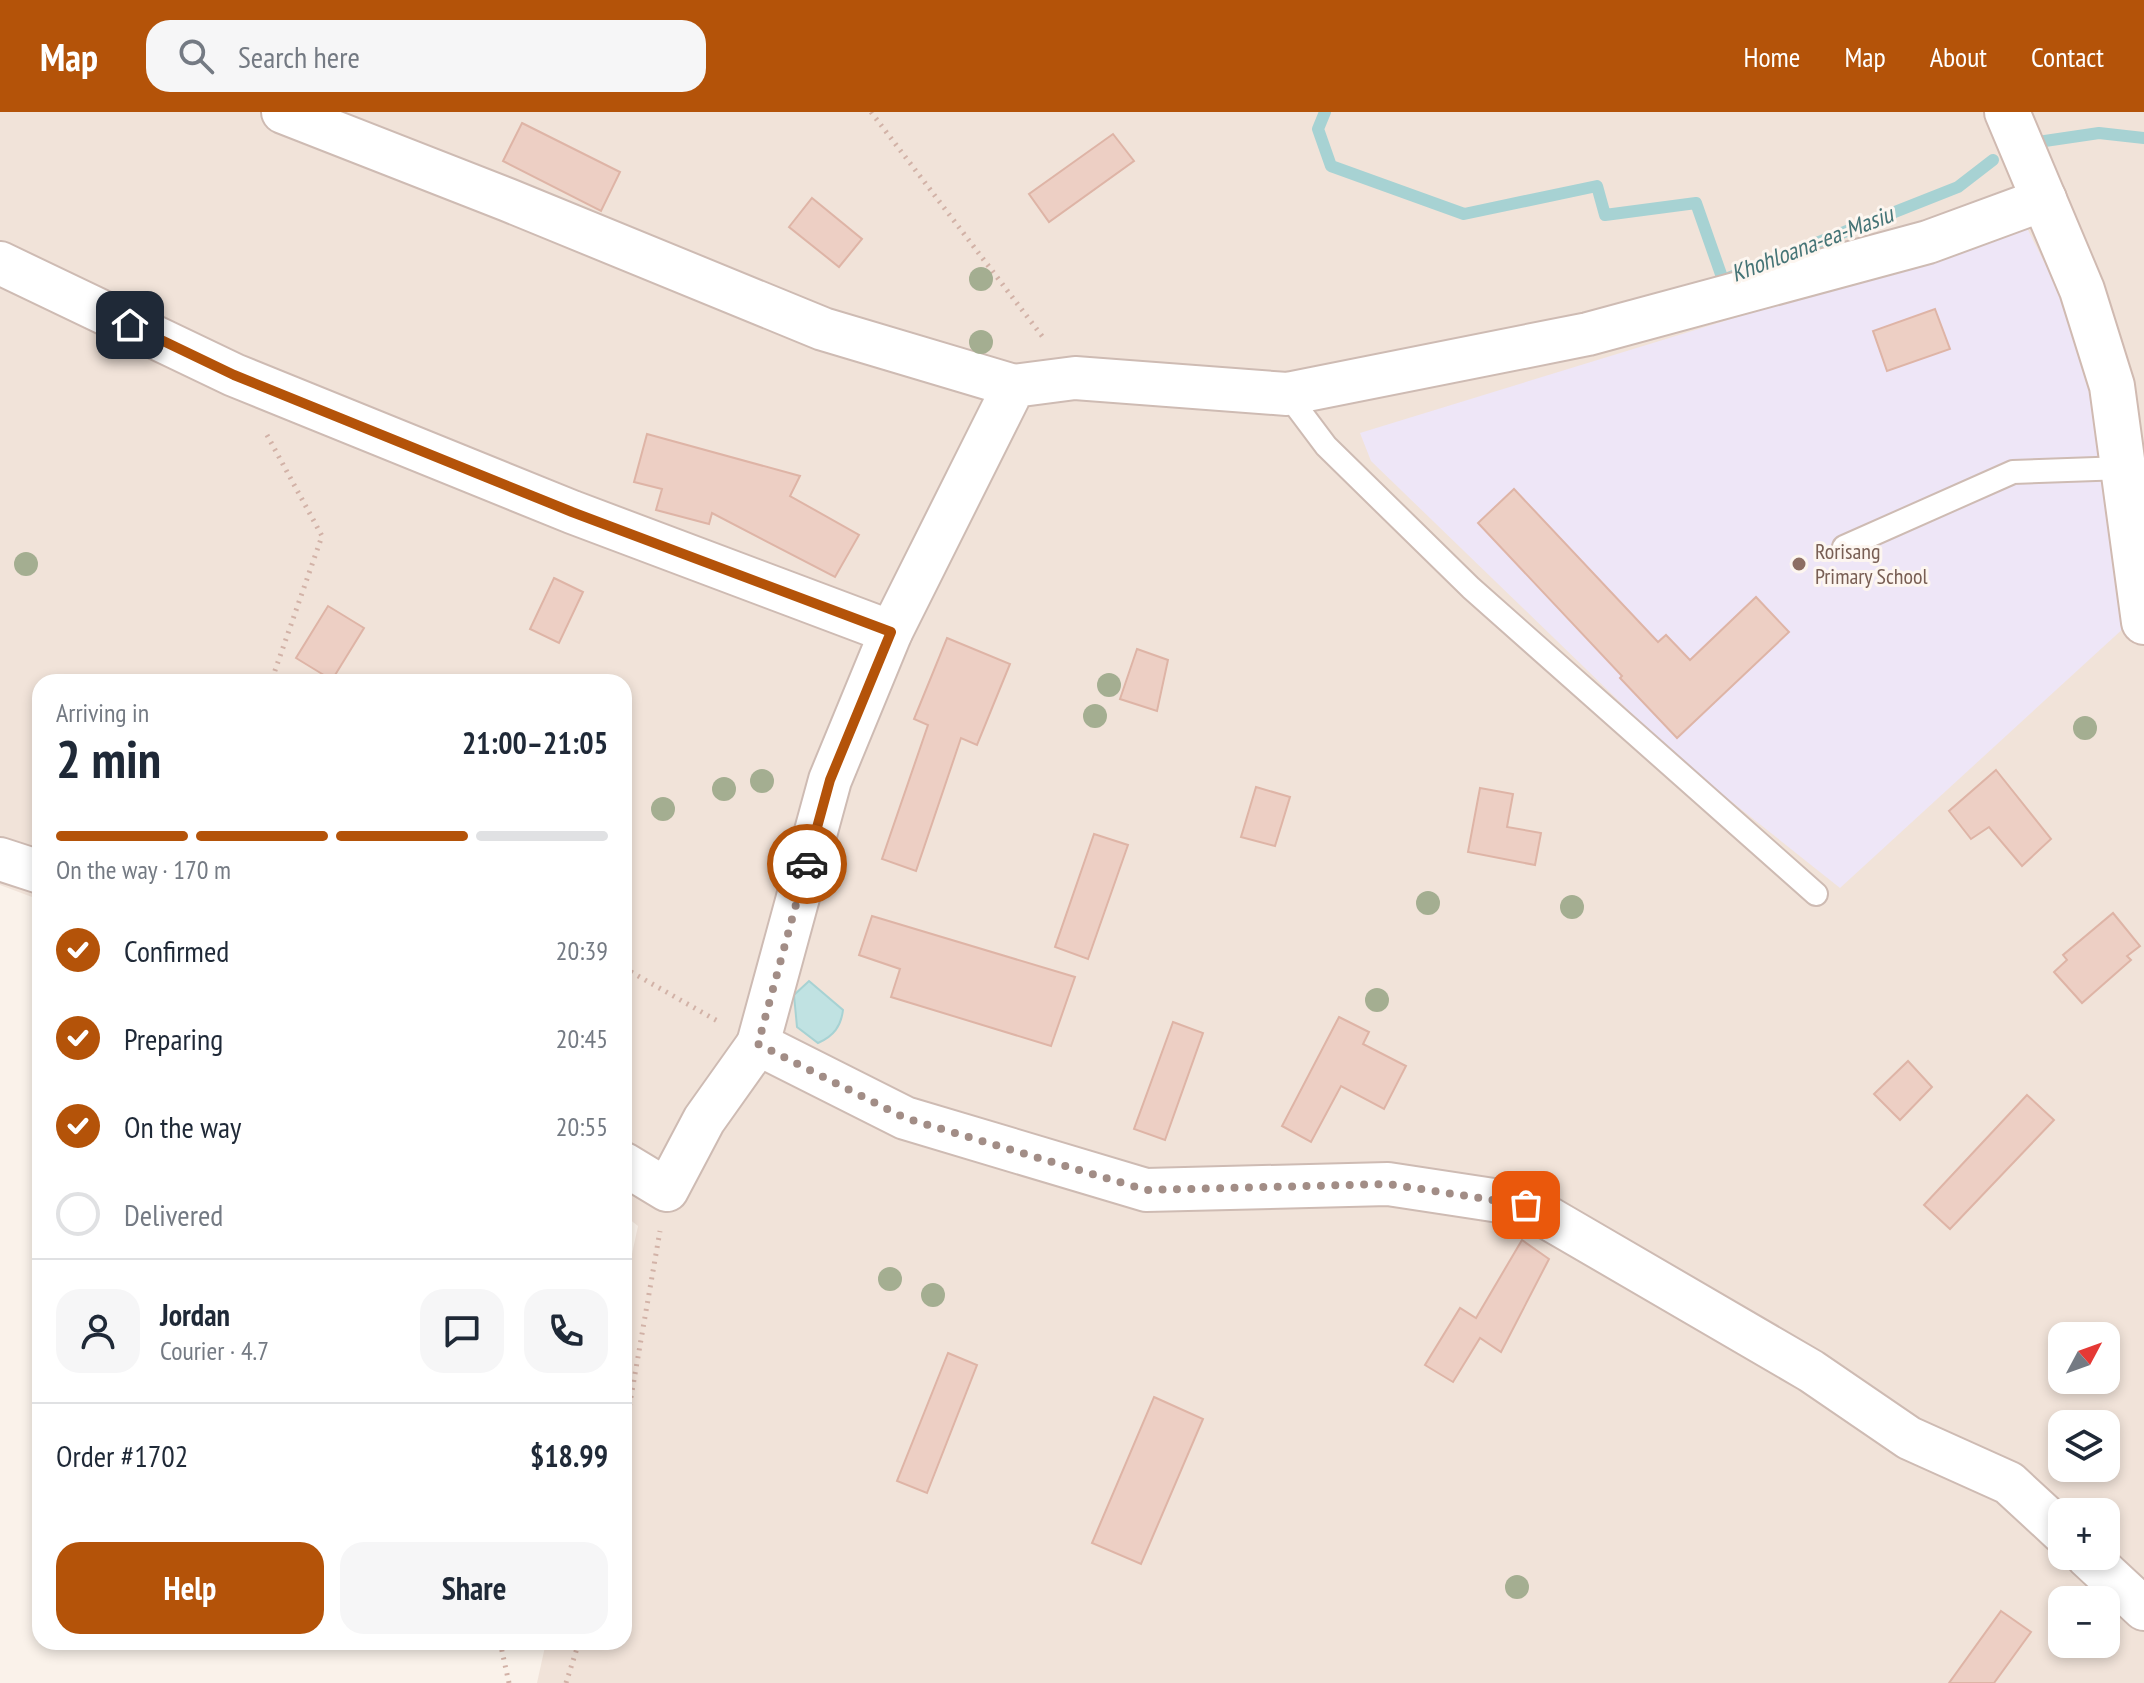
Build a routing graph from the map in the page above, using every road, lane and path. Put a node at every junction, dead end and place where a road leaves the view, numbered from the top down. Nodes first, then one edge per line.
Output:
1 (283, 112) edge
2 (871, 112) edge
3 (2007, 112) edge
4 (2045, 199) junction
5 (0, 263) edge
6 (234, 375) junction
7 (1075, 378) junction
8 (1014, 386) junction
9 (1287, 394) junction
10 (2130, 454) edge
11 (1844, 547) dead end
12 (2144, 622) edge
13 (891, 632) junction
14 (274, 674) edge
15 (0, 859) edge
16 (32, 869) edge
17 (1816, 894) dead end
18 (632, 973) edge
19 (758, 1044) junction
20 (632, 1169) edge
21 (667, 1190) junction
22 (632, 1391) edge
23 (2048, 1519) edge
24 (2102, 1570) edge
25 (2144, 1609) edge
26 (502, 1650) edge
27 (576, 1650) edge
28 (509, 1683) edge
29 (566, 1683) edge

1 - 8 street
2 - 7 path
3 - 4 street
4 - 9 street
4 - 10 street
5 - 6 street
6 - 13 street
6 - 14 path
7 - 8 street
7 - 9 street
8 - 13 street
9 - 17 lane
10 - 11 lane
10 - 12 street
13 - 19 street
15 - 16 street
18 - 19 path
19 - 21 street
19 - 23 street
20 - 21 street
21 - 22 path
24 - 25 street
26 - 28 path
27 - 29 path

